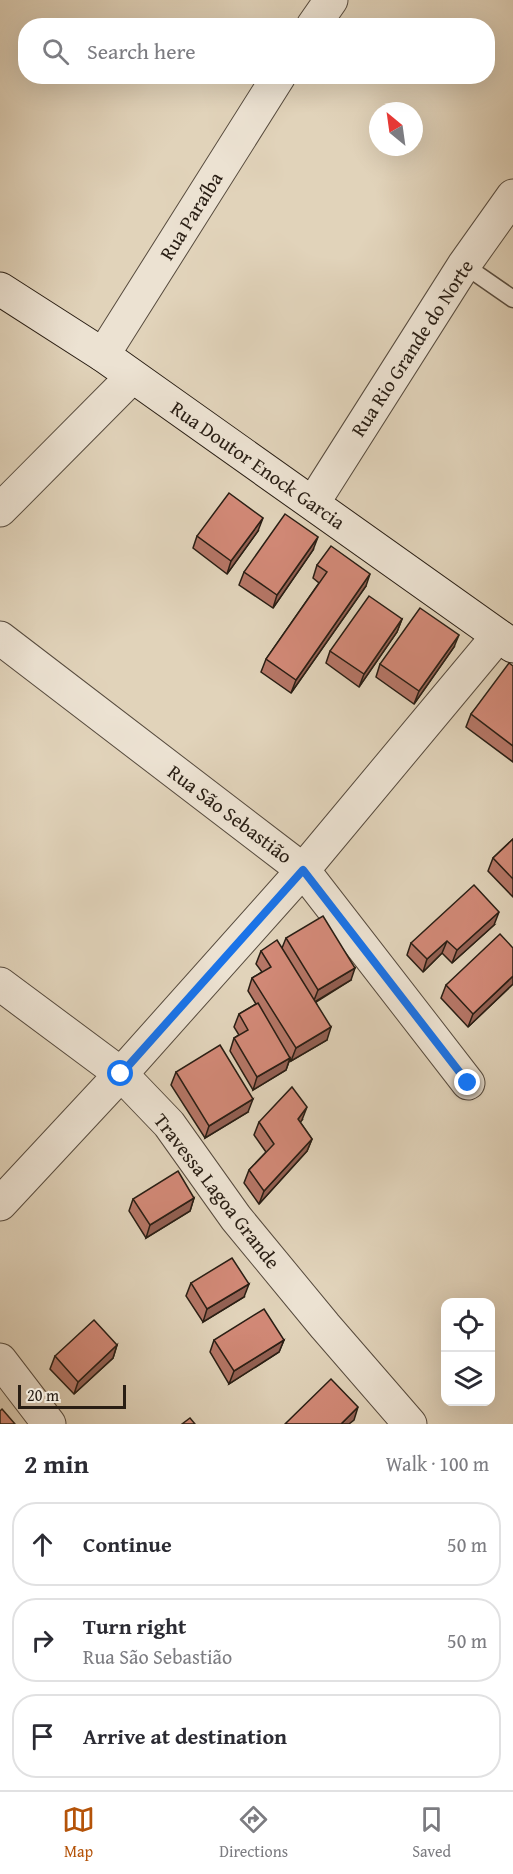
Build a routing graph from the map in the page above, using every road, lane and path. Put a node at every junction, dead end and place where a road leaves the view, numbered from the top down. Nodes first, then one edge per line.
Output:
1 (331, 0) edge
2 (319, 18) edge
3 (274, 84) edge
4 (513, 196) edge
5 (464, 265) junction
6 (0, 289) edge
7 (513, 299) edge
8 (103, 355) junction
9 (132, 377) junction
10 (313, 503) junction
11 (0, 510) edge
12 (0, 638) edge
13 (505, 641) edge
14 (303, 870) junction
15 (0, 984) edge
16 (121, 1074) junction
17 (468, 1083) dead end
18 (0, 1204) edge
19 (0, 1360) edge
20 (48, 1424) edge
21 (410, 1424) edge

1 - 2 street
3 - 8 street, Rua Paraíba
4 - 5 street, Rua Rio Grande do Norte
5 - 7 lane
5 - 10 street, Rua Rio Grande do Norte
6 - 8 street, Rua Doutor Enock Garcia
8 - 9 street, Rua Doutor Enock Garcia
9 - 10 street, Rua Doutor Enock Garcia
9 - 11 street
10 - 13 street, Rua Doutor Enock Garcia
12 - 14 street, Rua São Sebastião
13 - 14 street
14 - 16 street
14 - 17 street, Rua São Sebastião
15 - 16 street, Travessa Lagoa Grande
16 - 18 street
16 - 21 street, Travessa Lagoa Grande
19 - 20 street

